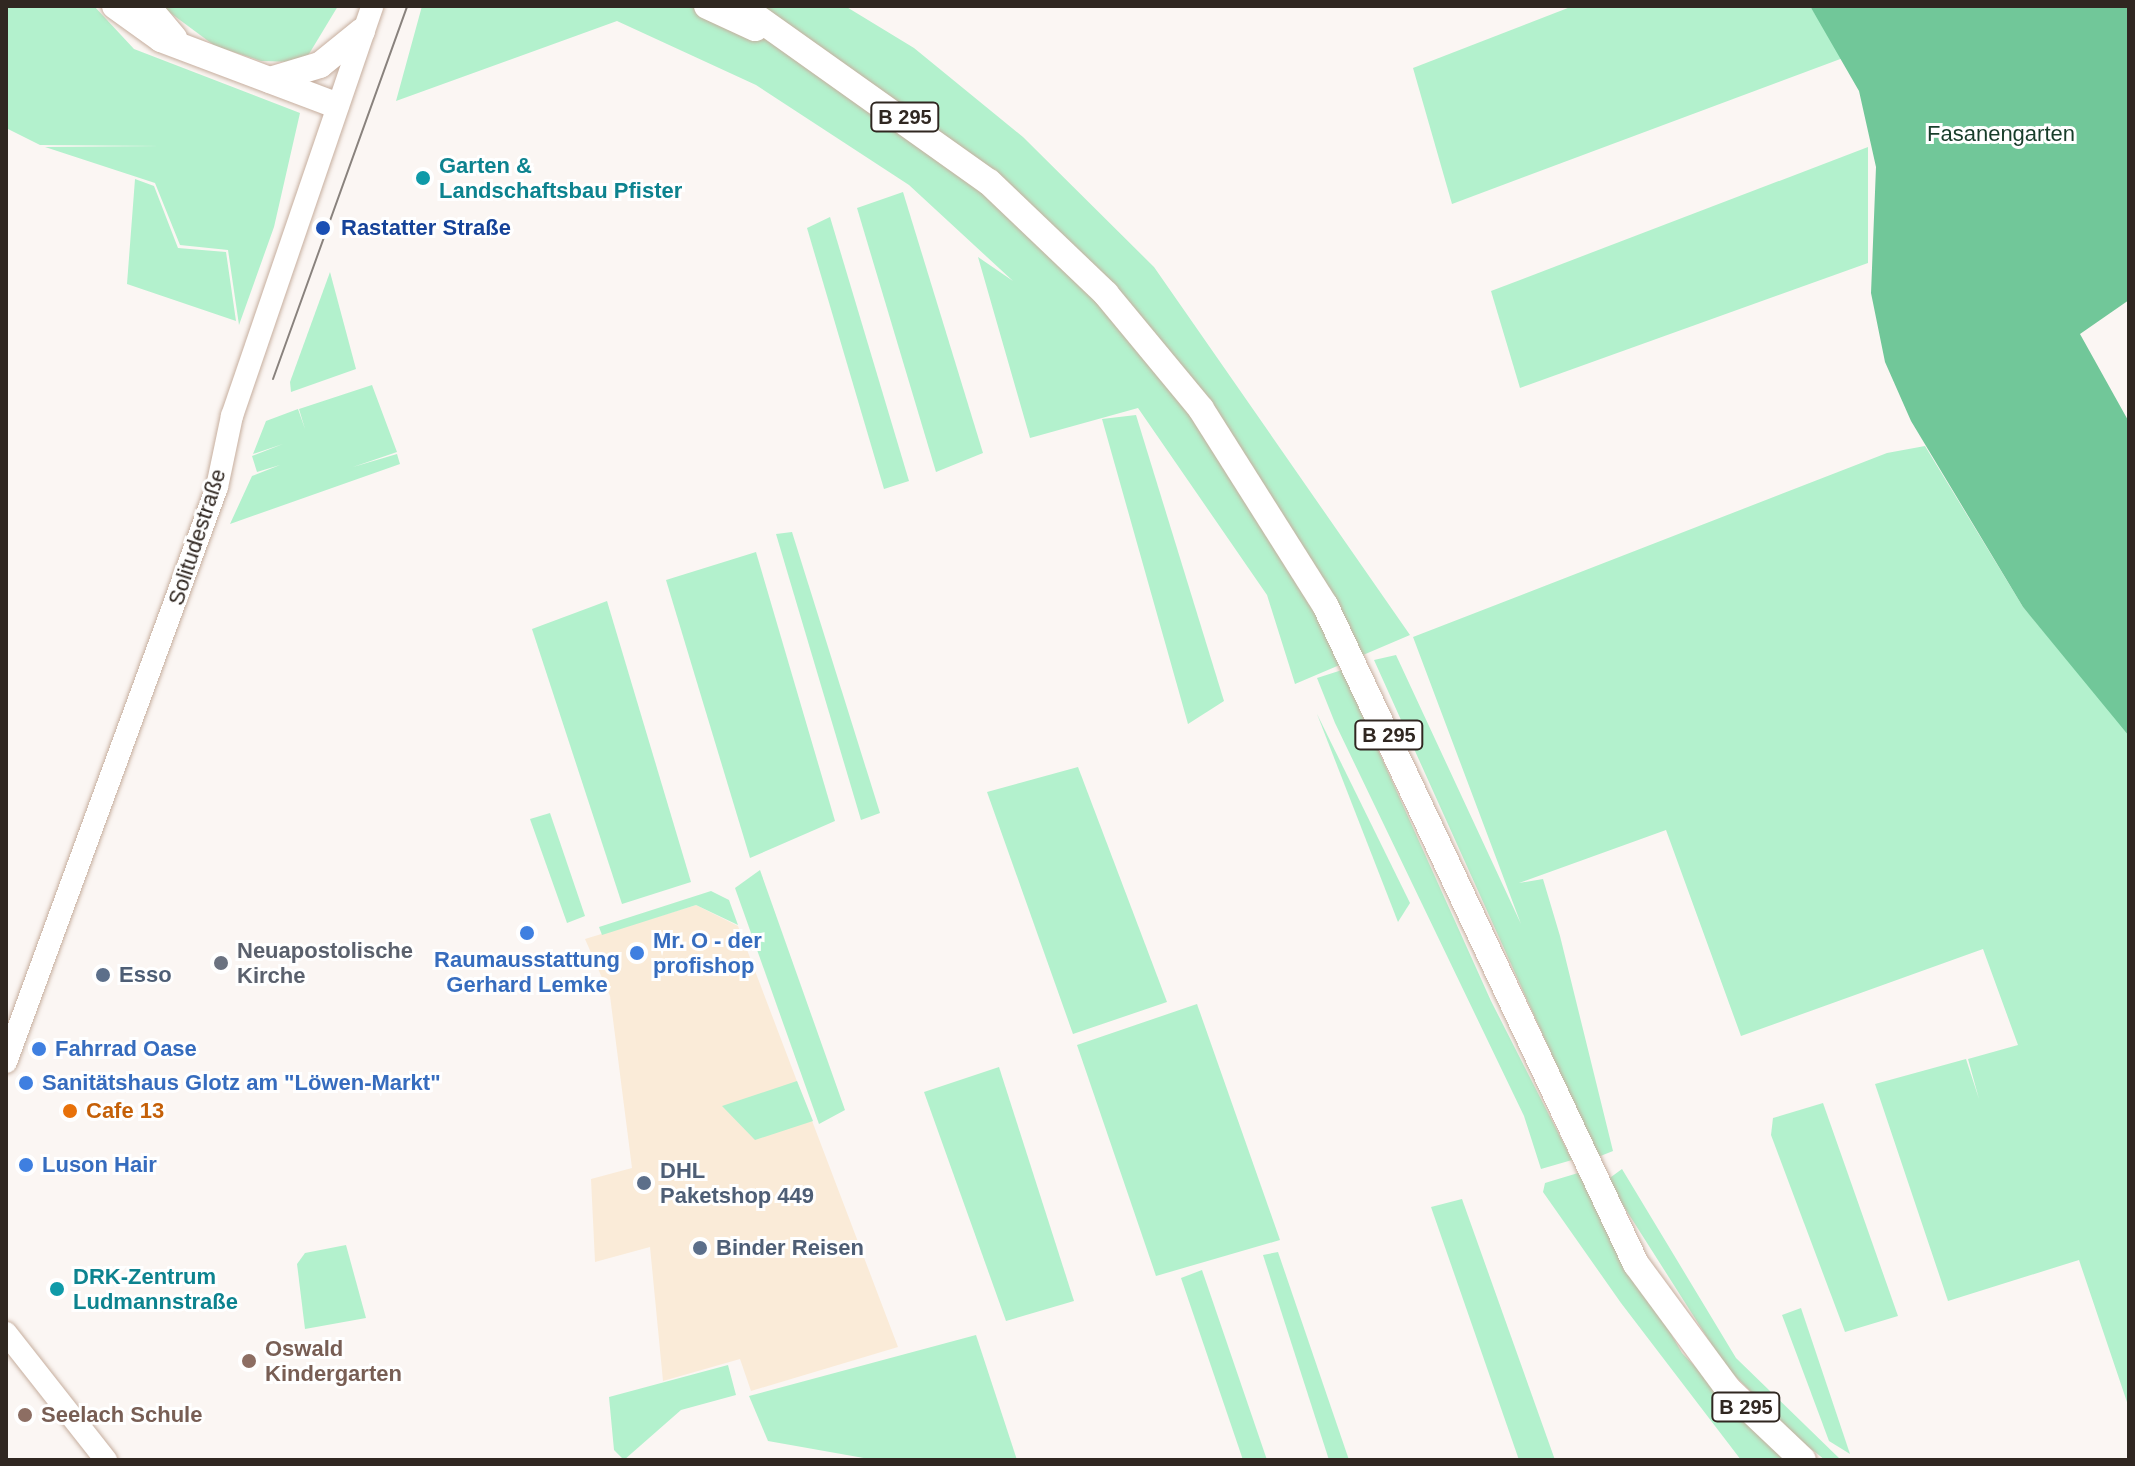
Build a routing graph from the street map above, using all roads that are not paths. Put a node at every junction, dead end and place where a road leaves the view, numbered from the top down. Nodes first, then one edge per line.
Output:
1 (115, 6) edge
2 (147, 6) edge
3 (372, 6) edge
4 (707, 6) edge
5 (741, 6) edge
6 (362, 31) junction
7 (183, 46) junction
8 (817, 57) junction
9 (270, 80) junction
10 (336, 105) junction
11 (6, 1062) edge
12 (6, 1333) edge
13 (106, 1460) edge
14 (1803, 1460) edge

1 - 7 main road
2 - 7 main road
3 - 6 main road, Solitudestraße
4 - 8 main road, B 295
5 - 8 main road, B 295
6 - 9 main road
6 - 10 main road, Solitudestraße
7 - 9 main road
8 - 14 main road, B 295
9 - 10 main road
10 - 11 main road, Solitudestraße
12 - 13 main road

